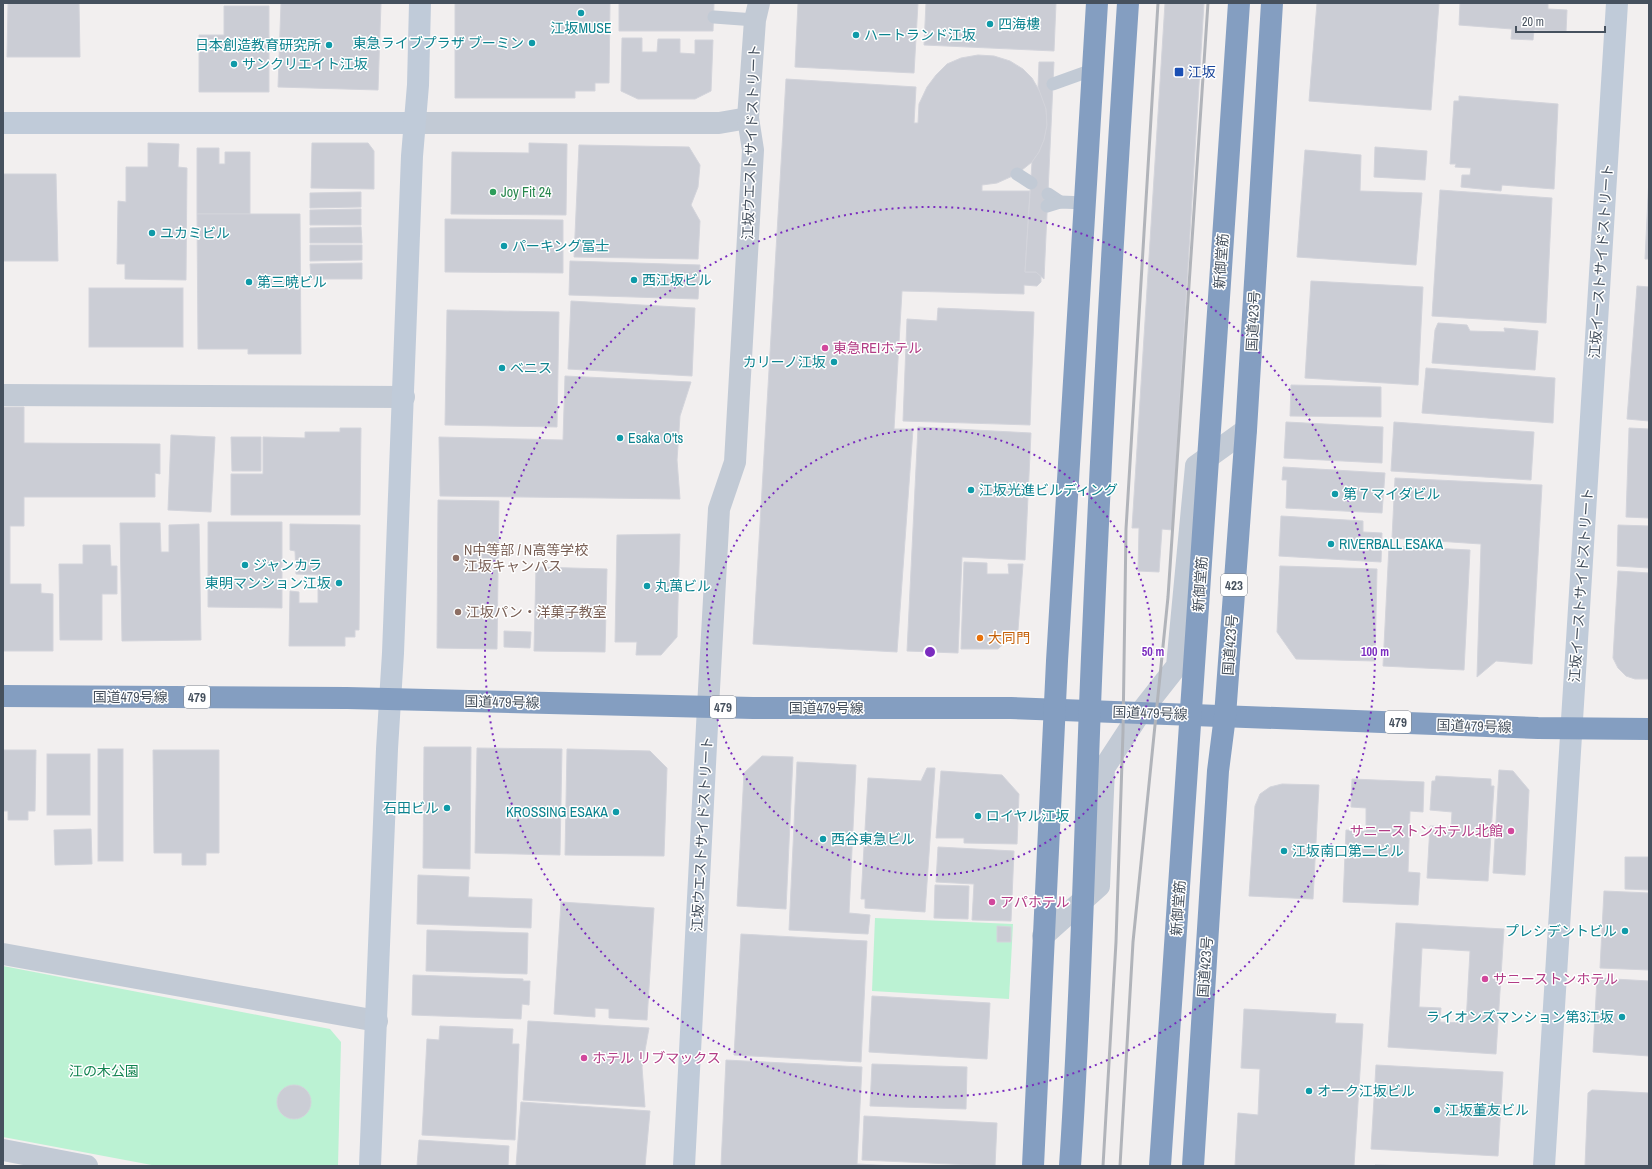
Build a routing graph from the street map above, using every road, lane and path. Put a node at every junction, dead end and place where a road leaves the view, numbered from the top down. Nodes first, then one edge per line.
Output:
1 (420, 3) edge
2 (1097, 3) edge
3 (1128, 3) edge
4 (1239, 3) edge
5 (1272, 3) edge
6 (1616, 3) edge
7 (757, 11) edge
8 (714, 17) dead end
9 (1092, 70) junction
10 (1053, 84) dead end
11 (748, 118) junction
12 (3, 122) edge
13 (414, 122) junction
14 (1018, 174) dead end
15 (1030, 183) dead end
16 (1047, 200) dead end
17 (1086, 202) junction
18 (3, 395) edge
19 (404, 397) junction
20 (1246, 430) junction
21 (3, 696) edge
22 (391, 699) junction
23 (708, 707) junction
24 (1055, 710) junction
25 (1140, 713) junction
26 (1224, 716) junction
27 (1572, 728) junction
28 (1649, 729) edge
29 (1043, 936) junction
30 (3, 954) edge
31 (377, 1021) junction
32 (3, 1150) edge
33 (87, 1166) edge
34 (370, 1166) edge
35 (684, 1166) edge
36 (1033, 1166) edge
37 (1070, 1166) edge
38 (1160, 1166) edge
39 (1193, 1166) edge
40 (1544, 1166) edge

1 - 13 street
2 - 9 highway
3 - 37 highway
4 - 38 highway, 新御堂筋 / 423
5 - 20 highway, 国道423号 / 423
6 - 27 street, 江坂イーストサイドストリート
7 - 8 lane
7 - 11 street, 江坂ウエストサイドストリート
9 - 10 lane
9 - 17 highway
11 - 13 street
11 - 23 street, 江坂ウエストサイドストリート
12 - 13 street
13 - 19 street
14 - 15 lane
16 - 17 lane
17 - 24 highway
18 - 19 street
19 - 22 street
20 - 25 street
20 - 26 highway, 国道423号 / 423
21 - 22 highway, 国道479号線 / 479
22 - 23 highway, 国道479号線 / 479
22 - 31 street
23 - 24 highway, 国道479号線 / 479
23 - 35 street, 江坂ウエストサイドストリート
24 - 25 highway, 国道479号線 / 479
24 - 29 highway
25 - 26 highway, 国道479号線 / 479
25 - 29 street
26 - 27 highway, 国道479号線 / 479
26 - 39 highway, 国道423号 / 423
27 - 28 highway, 国道479号線 / 479
27 - 40 street, 江坂イーストサイドストリート
29 - 36 highway
30 - 31 street
31 - 34 street
32 - 33 street

